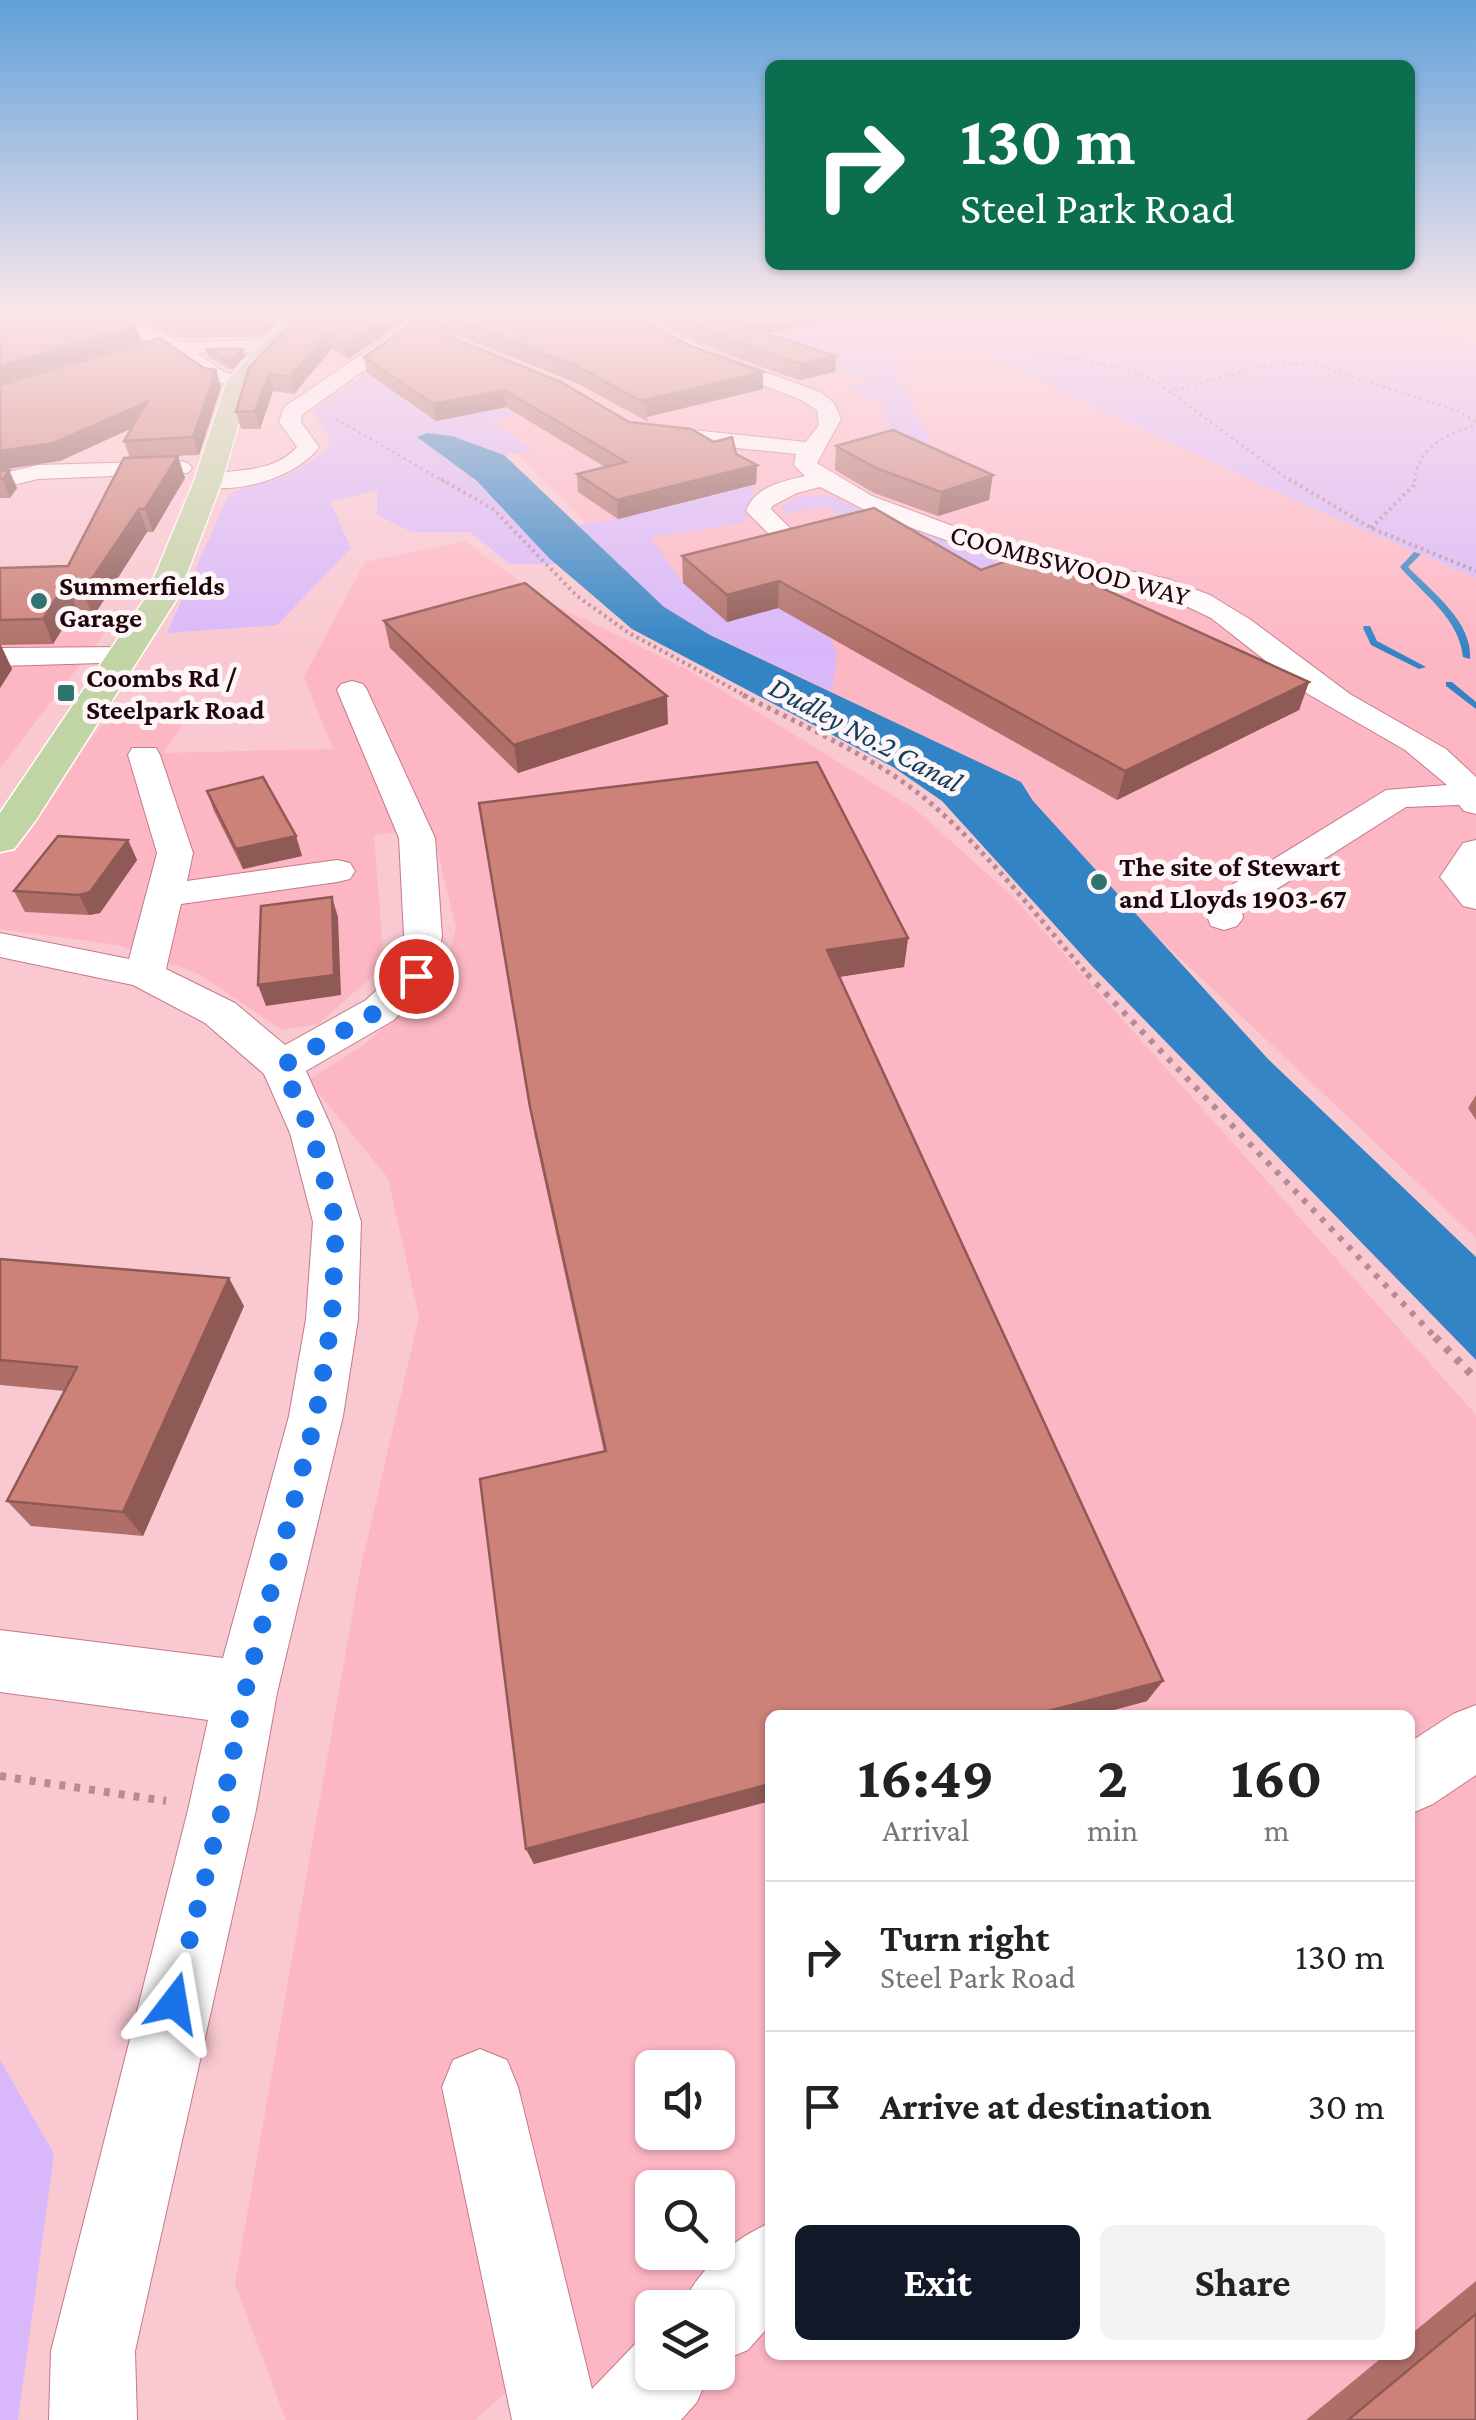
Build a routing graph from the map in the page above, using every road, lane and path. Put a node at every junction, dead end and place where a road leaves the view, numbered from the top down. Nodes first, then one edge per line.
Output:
1 (208, 428) edge
2 (293, 428) edge
3 (350, 428) edge
4 (634, 428) edge
5 (828, 428) edge
6 (1218, 428) edge
7 (1467, 428) edge
8 (810, 449) junction
9 (212, 470) junction
10 (822, 480) junction
11 (0, 481) edge
12 (1371, 528) junction
13 (783, 534) edge
14 (1476, 571) edge
15 (0, 657) edge
16 (121, 662) junction
17 (0, 671) edge
18 (352, 690) dead end
19 (71, 734) junction
20 (144, 755) dead end
21 (1474, 799) edge
22 (0, 810) edge
23 (0, 840) edge
24 (1476, 851) edge
25 (337, 871) dead end
26 (164, 896) junction
27 (1476, 898) edge
28 (1224, 918) dead end
29 (19, 956) edge
30 (145, 975) junction
31 (282, 1066) junction
32 (1476, 1379) edge
33 (0, 1660) edge
34 (245, 1692) junction
35 (1476, 1737) edge
36 (0, 1776) edge
37 (1415, 1778) edge
38 (222, 1810) junction
39 (480, 2087) dead end
40 (765, 2269) edge
41 (735, 2302) edge
42 (650, 2390) edge
43 (93, 2420) edge
44 (556, 2420) edge
45 (622, 2420) edge

1 - 9 main road
2 - 9 street
3 - 32 path
4 - 8 street
5 - 8 street
6 - 12 path
7 - 12 path
8 - 10 street
9 - 11 street
9 - 16 main road
10 - 13 street
10 - 21 street, COOMBSWOOD WAY
12 - 14 path
15 - 16 street
16 - 17 street
16 - 19 main road
18 - 31 street
19 - 22 main road
19 - 23 main road
20 - 26 street
21 - 28 street
24 - 27 street
25 - 26 street
26 - 30 street
29 - 30 street
30 - 31 street
31 - 34 street
33 - 34 street
34 - 38 street
35 - 37 street
36 - 38 path
38 - 43 street
39 - 44 street
40 - 41 street
42 - 45 street

